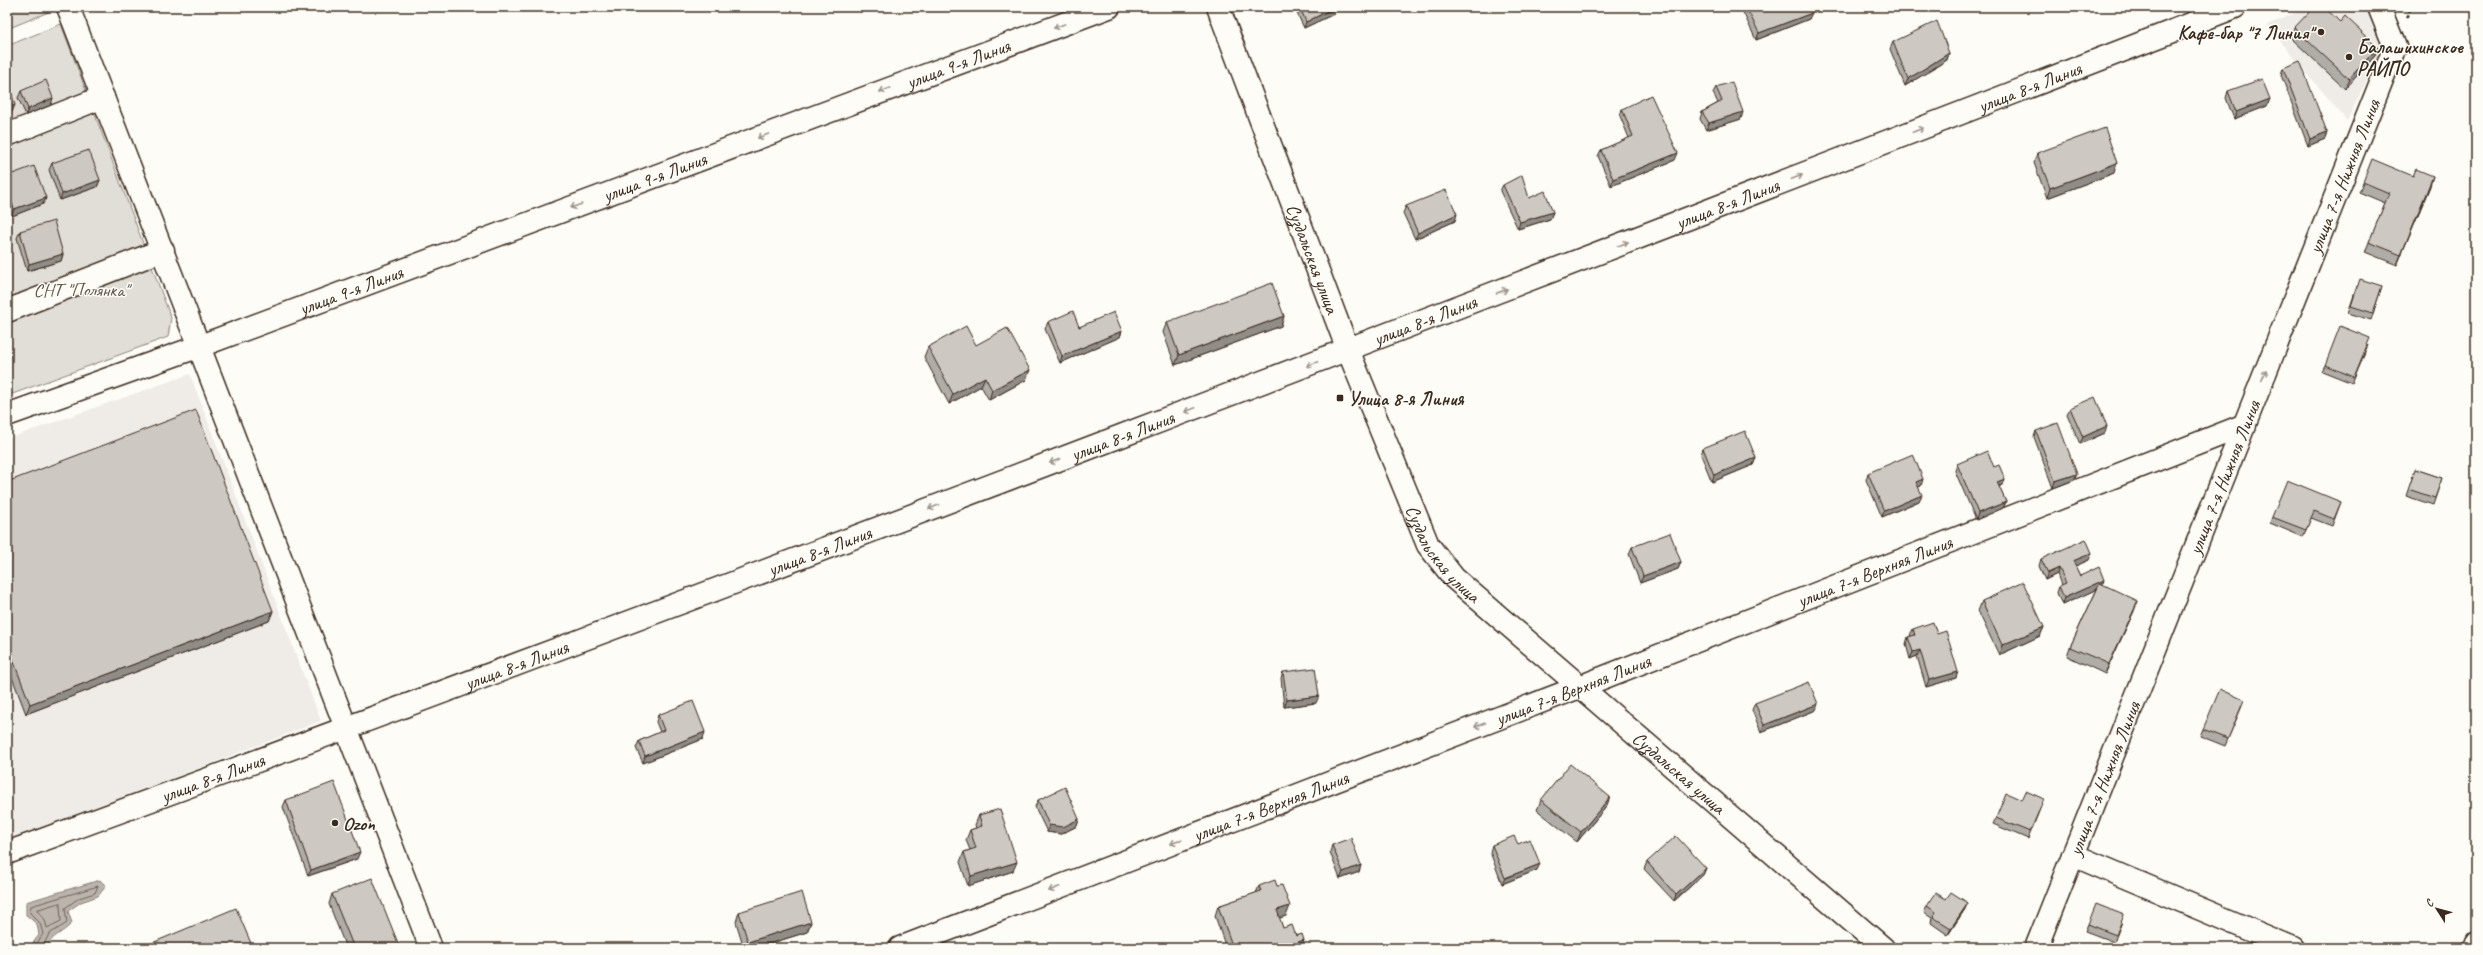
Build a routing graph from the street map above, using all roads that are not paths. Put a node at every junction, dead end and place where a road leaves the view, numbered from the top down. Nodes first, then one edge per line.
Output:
1 (68, 7) edge
2 (1109, 7) edge
3 (1218, 7) edge
4 (2234, 7) edge
5 (2379, 7) edge
6 (103, 97) junction
7 (7, 134) edge
8 (163, 250) junction
9 (7, 311) edge
10 (200, 346) junction
11 (1348, 350) junction
12 (7, 415) edge
13 (2245, 425) junction
14 (1582, 686) junction
15 (347, 729) junction
16 (7, 853) edge
17 (2073, 855) junction
18 (2476, 942) edge
19 (431, 948) edge
20 (900, 948) edge
21 (1883, 948) edge
22 (2036, 948) edge
23 (2293, 948) edge
24 (2474, 948) edge

1 - 6 street
2 -> 10 street, улица 9-я Линия
3 - 11 street, Суздальская улица
11 -> 4 street, улица 8-я Линия
13 -> 5 street, улица 7-я Нижняя Линия
6 - 7 street
6 - 8 street
8 - 9 street
8 - 10 street
10 - 12 street, улица 9-я Линия
10 - 15 street
11 - 14 street, Суздальская улица
11 -> 15 street, улица 8-я Линия
13 - 14 street, улица 7-я Верхняя Линия
13 - 17 street, улица 7-я Нижняя Линия
14 -> 20 street, улица 7-я Верхняя Линия
14 - 21 street, Суздальская улица
15 - 16 street, улица 8-я Линия
15 - 19 street
17 - 22 street, улица 7-я Нижняя Линия
17 - 23 street
18 - 24 street

